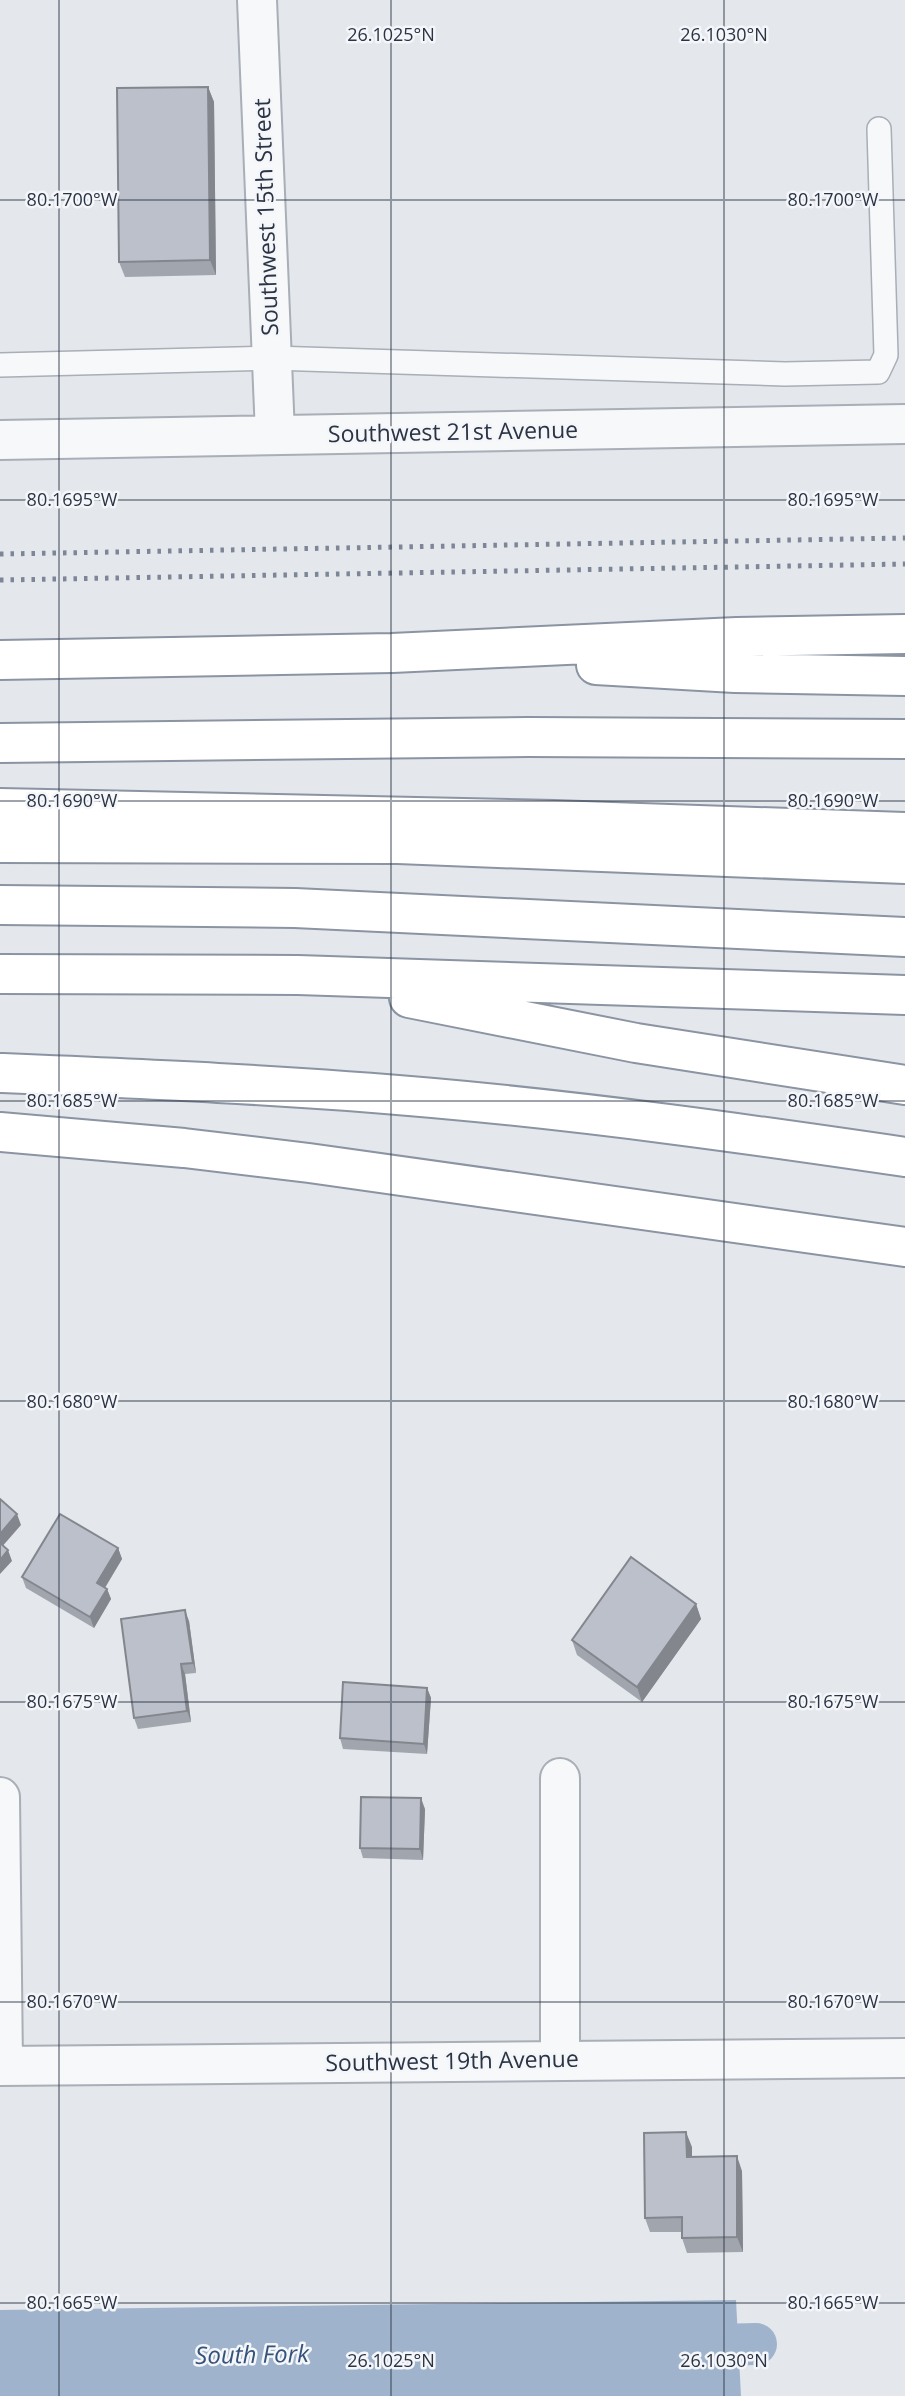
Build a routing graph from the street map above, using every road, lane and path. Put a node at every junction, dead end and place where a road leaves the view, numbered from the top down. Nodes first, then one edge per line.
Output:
1 (257, 0) edge
2 (879, 130) dead end
3 (272, 358) junction
4 (0, 365) edge
5 (905, 424) edge
6 (275, 434) junction
7 (0, 440) edge
8 (905, 634) edge
9 (392, 653) junction
10 (0, 660) edge
11 (905, 676) edge
12 (905, 739) edge
13 (0, 743) edge
14 (0, 808) edge
15 (905, 832) edge
16 (0, 843) edge
17 (905, 864) edge
18 (0, 905) edge
19 (905, 937) edge
20 (0, 974) edge
21 (298, 975) junction
22 (905, 995) edge
23 (0, 1073) edge
24 (905, 1085) edge
25 (0, 1132) edge
26 (905, 1157) edge
27 (905, 1247) edge
28 (560, 1777) dead end
29 (0, 1797) edge
30 (905, 2058) edge
31 (560, 2060) junction
32 (1, 2066) edge

1 - 3 street, Southwest 15th Street
2 - 3 lane
3 - 4 lane
3 - 6 street, Southwest 15th Street
5 - 6 street, Southwest 21st Avenue
6 - 7 street, Southwest 21st Avenue
8 - 9 highway
9 - 10 highway
9 - 11 highway
12 - 13 highway
14 - 15 highway
16 - 17 highway
18 - 19 highway
20 - 21 highway
21 - 22 highway
21 - 24 highway
23 - 26 highway
25 - 27 highway
28 - 31 street
29 - 32 street
30 - 31 street, Southwest 19th Avenue
31 - 32 street, Southwest 19th Avenue

